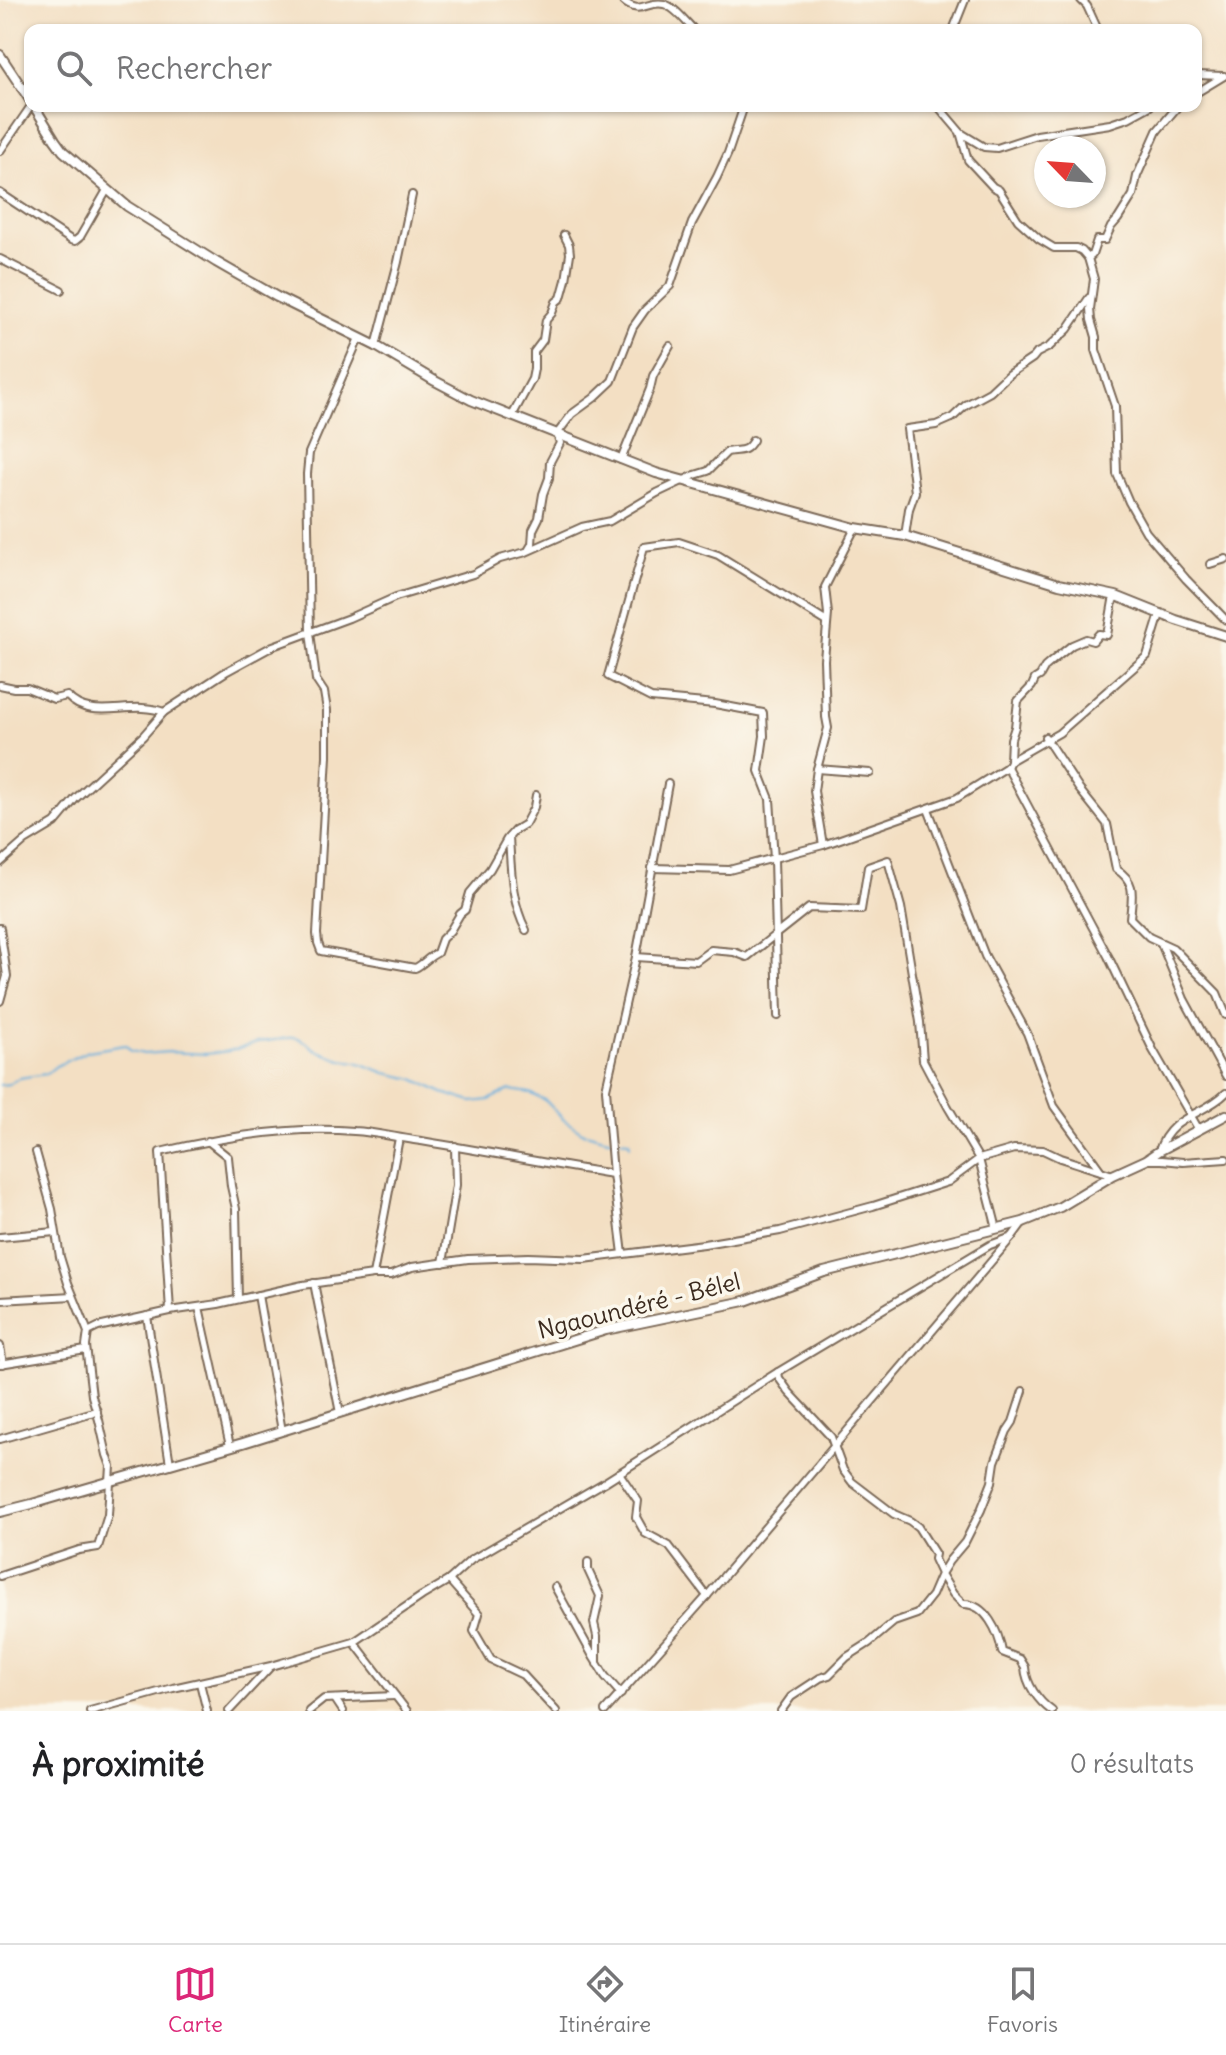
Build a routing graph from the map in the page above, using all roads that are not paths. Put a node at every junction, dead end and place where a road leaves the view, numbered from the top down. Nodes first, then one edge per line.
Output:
1 (622, 0) edge
2 (965, 0) edge
3 (1081, 0) edge
4 (688, 24) edge
5 (955, 24) edge
6 (1095, 24) edge
7 (0, 55) edge
8 (1225, 75) edge
9 (1202, 76) edge
10 (1202, 89) edge
11 (24, 91) edge
12 (29, 112) edge
13 (37, 112) edge
14 (742, 112) edge
15 (943, 112) edge
16 (1139, 112) edge
17 (1173, 112) edge
18 (960, 132) junction
19 (0, 151) edge
20 (107, 190) junction
21 (0, 193) edge
22 (412, 195) dead end
23 (564, 235) dead end
24 (1088, 258) junction
25 (1, 259) edge
26 (61, 290) dead end
27 (1092, 295) junction
28 (359, 338) junction
29 (376, 346) junction
30 (670, 346) dead end
31 (512, 416) junction
32 (557, 434) junction
33 (753, 440) dead end
34 (621, 460) junction
35 (683, 482) junction
36 (855, 528) junction
37 (905, 536) junction
38 (526, 552) junction
39 (1226, 559) edge
40 (1210, 564) dead end
41 (1116, 596) junction
42 (1160, 614) junction
43 (1226, 620) edge
44 (827, 622) junction
45 (310, 632) junction
46 (1225, 634) edge
47 (0, 685) edge
48 (164, 712) junction
49 (1046, 739) junction
50 (1008, 764) junction
51 (817, 769) junction
52 (870, 773) dead end
53 (668, 784) dead end
54 (536, 795) dead end
55 (928, 809) junction
56 (509, 837) junction
57 (823, 845) junction
58 (774, 859) junction
59 (0, 863) edge
60 (652, 868) junction
61 (0, 928) edge
62 (526, 930) dead end
63 (776, 934) junction
64 (1161, 943) junction
65 (636, 957) junction
66 (0, 1001) edge
67 (1226, 1015) edge
68 (778, 1016) dead end
69 (1226, 1076) edge
70 (1226, 1093) edge
71 (1226, 1115) edge
72 (1191, 1116) junction
73 (1199, 1130) junction
74 (399, 1138) junction
75 (207, 1141) junction
76 (455, 1146) junction
77 (1159, 1151) junction
78 (36, 1152) dead end
79 (979, 1159) junction
80 (1226, 1159) edge
81 (1146, 1160) junction
82 (1101, 1171) junction
83 (613, 1174) junction
84 (1113, 1175) junction
85 (1023, 1222) junction
86 (997, 1229) junction
87 (55, 1232) junction
88 (0, 1237) edge
89 (1012, 1237) junction
90 (623, 1254) junction
91 (443, 1263) junction
92 (373, 1275) junction
93 (314, 1283) junction
94 (258, 1295) junction
95 (73, 1296) junction
96 (238, 1299) junction
97 (0, 1300) edge
98 (199, 1307) junction
99 (170, 1311) junction
100 (147, 1316) junction
101 (88, 1332) junction
102 (0, 1346) edge
103 (86, 1350) junction
104 (2, 1364) edge
105 (778, 1372) junction
106 (1023, 1391) dead end
107 (97, 1411) junction
108 (340, 1413) junction
109 (282, 1431) junction
110 (0, 1439) edge
111 (835, 1445) junction
112 (230, 1446) junction
113 (170, 1464) junction
114 (619, 1473) junction
115 (110, 1481) junction
116 (0, 1512) edge
117 (588, 1562) dead end
118 (941, 1574) junction
119 (0, 1576) edge
120 (449, 1580) junction
121 (555, 1587) dead end
122 (707, 1596) junction
123 (354, 1642) junction
124 (597, 1664) junction
125 (271, 1666) junction
126 (200, 1683) junction
127 (621, 1694) junction
128 (395, 1696) junction
129 (335, 1699) junction
130 (104, 1710) edge
131 (90, 1711) edge
132 (207, 1711) edge
133 (229, 1711) edge
134 (309, 1711) edge
135 (343, 1711) edge
136 (407, 1711) edge
137 (556, 1711) edge
138 (605, 1711) edge
139 (781, 1711) edge
140 (1052, 1711) edge

1 - 4 street
2 - 5 street
3 - 6 street
7 - 11 street
8 - 9 street
8 - 10 street
12 - 19 street
13 - 20 street
14 - 32 street
15 - 18 street
16 - 18 street
17 - 24 street
18 - 24 street
20 - 21 street
20 - 28 street
22 - 29 street
23 - 31 street
24 - 27 street
25 - 26 street
27 - 37 street
27 - 43 street
28 - 29 street
28 - 45 street
29 - 31 street
30 - 34 street
31 - 32 street
32 - 34 street
32 - 38 street
33 - 35 street
34 - 35 street
35 - 36 street
35 - 38 street
36 - 37 street
36 - 44 street
37 - 41 street
38 - 45 street
39 - 40 street
41 - 42 street
41 - 50 street
42 - 46 street
42 - 49 street
44 - 51 street
44 - 58 street
45 - 48 street
45 - 56 street
47 - 48 street
48 - 59 street
49 - 50 street
49 - 64 street
50 - 55 street
50 - 72 street
51 - 52 street
51 - 57 street
53 - 60 street
54 - 56 street
55 - 57 street
55 - 82 street
56 - 62 street
57 - 58 street
58 - 60 street
58 - 63 street
60 - 65 street
61 - 66 street
63 - 65 street
63 - 68 street
63 - 79 street
64 - 67 street
64 - 69 street
65 - 83 street
70 - 72 street
71 - 73 street, Ngaoundéré - Bélel
72 - 73 street
72 - 77 street
73 - 77 street, Ngaoundéré - Bélel
74 - 75 street
74 - 76 street
74 - 92 street
75 - 96 street
75 - 99 street
76 - 83 street
76 - 91 street
77 - 81 street, Ngaoundéré - Bélel
78 - 87 street
79 - 82 street
79 - 86 street
79 - 90 street
80 - 81 street
81 - 84 street, Ngaoundéré - Bélel
82 - 84 street
83 - 90 street
84 - 85 street, Ngaoundéré - Bélel
85 - 86 street, Ngaoundéré - Bélel
85 - 89 street
86 - 108 street, Ngaoundéré - Bélel
87 - 88 street
87 - 95 street
89 - 105 street
89 - 111 street
90 - 91 street
91 - 92 street
92 - 93 street
93 - 94 street
93 - 108 street
94 - 96 street
94 - 109 street
95 - 97 street
95 - 101 street
96 - 98 street
98 - 99 street
98 - 112 street
99 - 100 street
100 - 101 street
100 - 113 street
101 - 103 street
102 - 104 street
103 - 104 street
103 - 107 street
105 - 111 street
105 - 114 street
106 - 118 street
107 - 110 street
107 - 115 street
108 - 109 street, Ngaoundéré - Bélel
109 - 112 street, Ngaoundéré - Bélel
111 - 118 street
111 - 122 street
112 - 113 street, Ngaoundéré - Bélel
113 - 115 street, Ngaoundéré - Bélel
114 - 120 street
114 - 122 street
115 - 116 street, Ngaoundéré - Bélel
115 - 119 street
117 - 124 street
118 - 139 street
118 - 140 street
120 - 123 street
120 - 137 street
121 - 124 street
122 - 127 street
123 - 125 street
123 - 128 street
124 - 127 street
125 - 126 street
125 - 133 street
126 - 130 street
126 - 132 street
127 - 138 street
128 - 129 street
128 - 136 street
129 - 134 street
129 - 135 street
130 - 131 street

